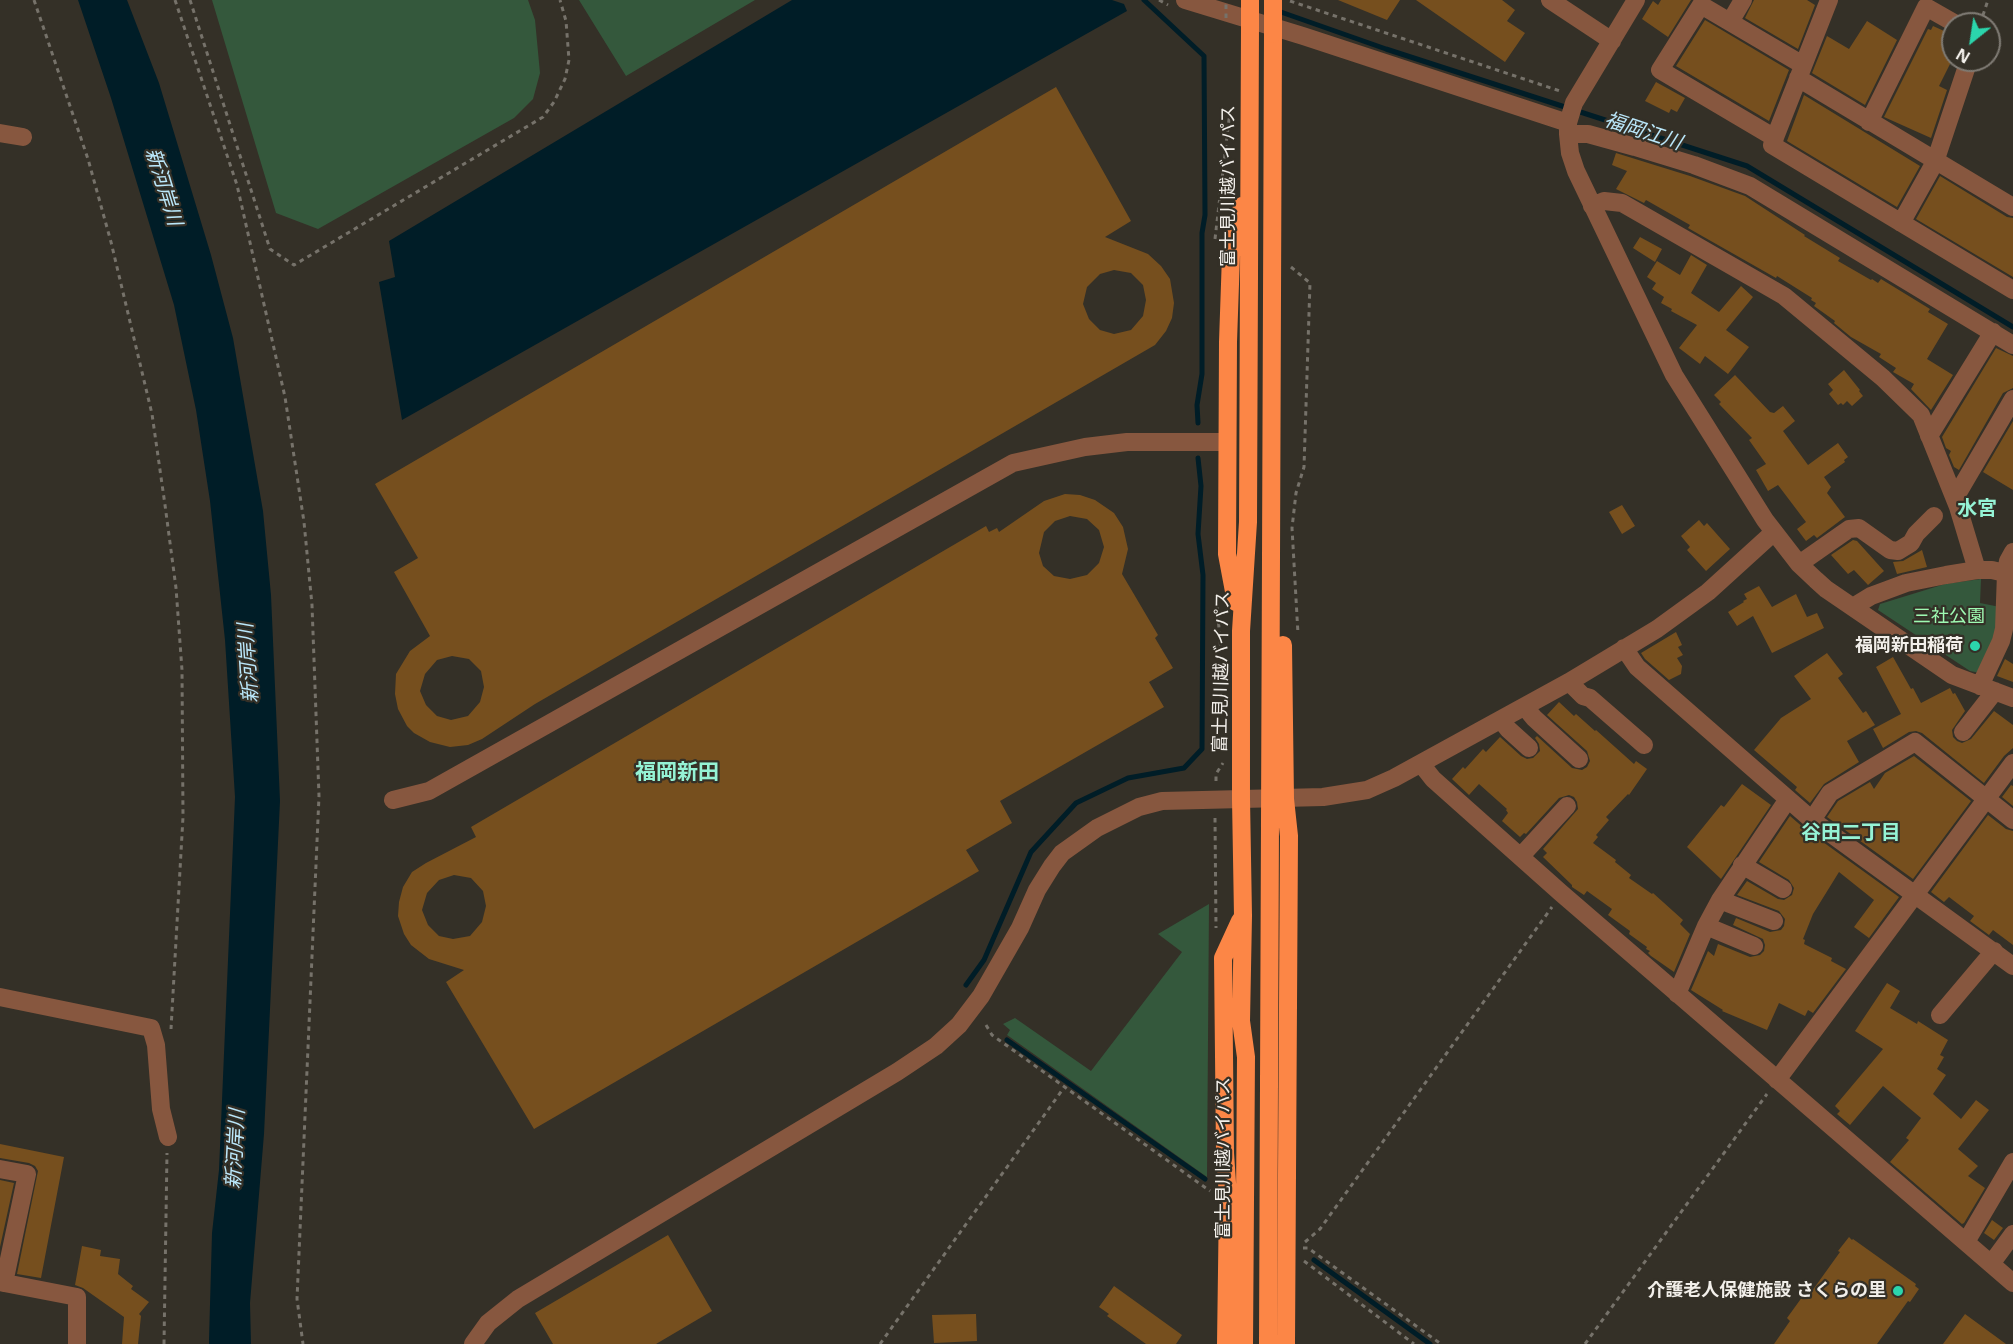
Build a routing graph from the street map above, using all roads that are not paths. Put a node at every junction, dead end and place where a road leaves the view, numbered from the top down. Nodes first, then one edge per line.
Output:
1 (1185, 0) edge
2 (1250, 0) edge
3 (1273, 0) edge
4 (1550, 0) edge
5 (1636, 0) edge
6 (1743, 0) edge
7 (1829, 0) edge
8 (1941, 16) edge
9 (1730, 22) junction
10 (1612, 41) junction
11 (1801, 71) junction
12 (1965, 72) edge
13 (1569, 114) junction
14 (1869, 122) junction
15 (0, 133) edge
16 (23, 137) dead end
17 (1775, 138) junction
18 (1935, 162) junction
19 (1249, 173) junction
20 (1593, 206) junction
21 (2013, 207) edge
22 (1901, 223) junction
23 (2013, 290) edge
24 (1993, 332) junction
25 (2013, 345) edge
26 (2013, 399) edge
27 (1929, 436) junction
28 (1227, 442) junction
29 (1955, 498) junction
30 (1934, 516) dead end
31 (1774, 532) junction
32 (2013, 552) edge
33 (1799, 564) junction
34 (1977, 570) junction
35 (2009, 574) edge
36 (1853, 607) junction
37 (1241, 630) junction
38 (1624, 648) junction
39 (1569, 682) junction
40 (1987, 688) junction
41 (2013, 698) edge
42 (1525, 707) junction
43 (1501, 720) junction
44 (1963, 732) dead end
45 (1644, 744) dead end
46 (1529, 748) dead end
47 (1579, 759) dead end
48 (2013, 763) edge
49 (1422, 765) junction
50 (1240, 799) junction
51 (1276, 799) junction
52 (1788, 799) junction
53 (1987, 799) junction
54 (393, 800) dead end
55 (1567, 806) dead end
56 (1812, 820) junction
57 (2013, 820) edge
58 (1521, 856) junction
59 (1742, 865) junction
60 (1783, 889) dead end
61 (1915, 895) junction
62 (1720, 900) junction
63 (1243, 916) junction
64 (1774, 921) dead end
65 (1706, 926) junction
66 (1754, 946) dead end
67 (1994, 951) junction
68 (2013, 966) edge
69 (1677, 994) junction
70 (0, 998) edge
71 (1940, 1015) dead end
72 (1777, 1080) junction
73 (168, 1137) road end
74 (2013, 1161) edge
75 (0, 1169) edge
76 (2013, 1233) edge
77 (1966, 1242) junction
78 (1990, 1264) junction
79 (2, 1283) edge
80 (2013, 1283) edge
81 (77, 1344) edge
82 (473, 1344) edge
83 (1226, 1344) edge
84 (1245, 1344) edge
85 (1268, 1344) edge
86 (1286, 1344) edge

1 - 13 street
2 - 19 highway, 富士見川越バイパス, bridge
3 - 51 highway, bridge
4 - 10 street
5 - 10 street
6 - 9 street
7 - 11 street
8 - 14 street
9 - 11 street
9 - 17 street
10 - 13 street
11 - 14 street
11 - 17 street
12 - 18 street
13 - 20 street
13 - 24 street
14 - 18 street
15 - 16 street
17 - 22 street
18 - 21 street
18 - 22 street
19 - 28 highway
19 - 37 highway, 富士見川越バイパス
20 - 27 street
20 - 31 street
22 - 23 street
24 - 25 street
24 - 27 street
26 - 29 street
27 - 29 street
28 - 37 highway
28 - 54 street
29 - 34 street
30 - 33 street
31 - 33 street
31 - 38 street
32 - 35 street
33 - 36 street
34 - 35 street
34 - 36 street
35 - 40 street
36 - 40 street
37 - 50 highway, 富士見川越バイパス
38 - 39 street
38 - 52 street
39 - 42 street
39 - 45 street
40 - 41 street
40 - 44 street
42 - 43 street
42 - 47 street
43 - 46 street
43 - 49 street
48 - 53 street
49 - 51 street
49 - 58 street
50 - 51 street
50 - 63 highway, 富士見川越バイパス
50 - 82 street
51 - 85 highway
51 - 86 highway
52 - 56 street
52 - 59 street
53 - 56 street
53 - 57 street
53 - 61 street
55 - 58 street
56 - 61 street
58 - 69 street
59 - 60 street
59 - 62 street
61 - 67 street
61 - 72 street
62 - 64 street
62 - 65 street
63 - 83 highway
63 - 84 highway, 富士見川越バイパス
65 - 66 street
65 - 69 street
67 - 68 street
67 - 71 street
69 - 72 street
70 - 73 street
72 - 77 street
74 - 77 street
75 - 79 street
76 - 78 street
77 - 78 street
78 - 80 street
79 - 81 street

